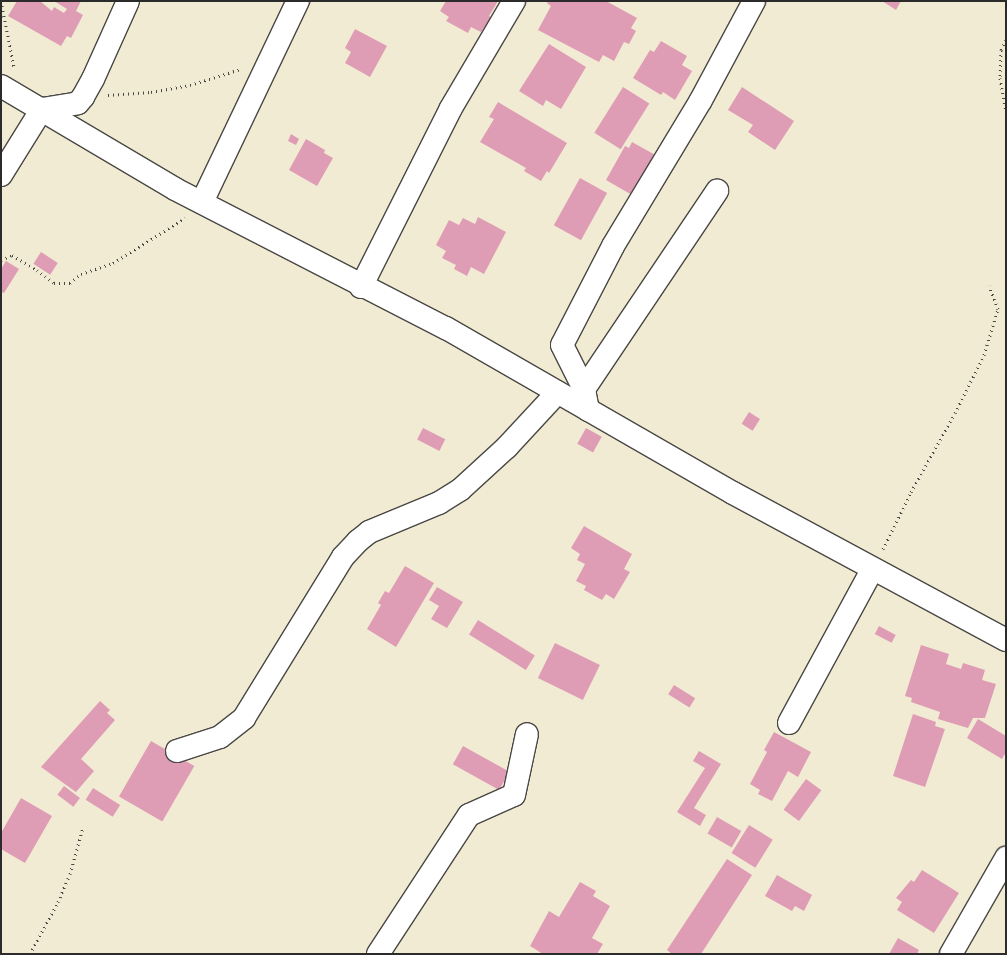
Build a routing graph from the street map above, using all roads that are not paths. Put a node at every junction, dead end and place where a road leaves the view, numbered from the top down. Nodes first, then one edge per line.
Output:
1 (128, 1) edge
2 (298, 1) edge
3 (514, 1) edge
4 (754, 1) edge
5 (11, 90) edge
6 (42, 109) junction
7 (1, 175) edge
8 (717, 191) dead end
9 (202, 202) junction
10 (361, 286) junction
11 (557, 393) junction
12 (586, 400) junction
13 (872, 570) junction
14 (1006, 640) edge
15 (789, 723) dead end
16 (527, 734) dead end
17 (177, 751) dead end
18 (1006, 858) edge
19 (378, 954) edge
20 (951, 954) edge

1 - 6 street
2 - 9 street
3 - 10 street
4 - 12 street
5 - 6 street
6 - 7 street
6 - 9 street
8 - 12 street
9 - 10 street
10 - 11 street
11 - 12 street
11 - 17 street
12 - 13 street
13 - 14 street
13 - 15 street
16 - 19 street
18 - 20 street

